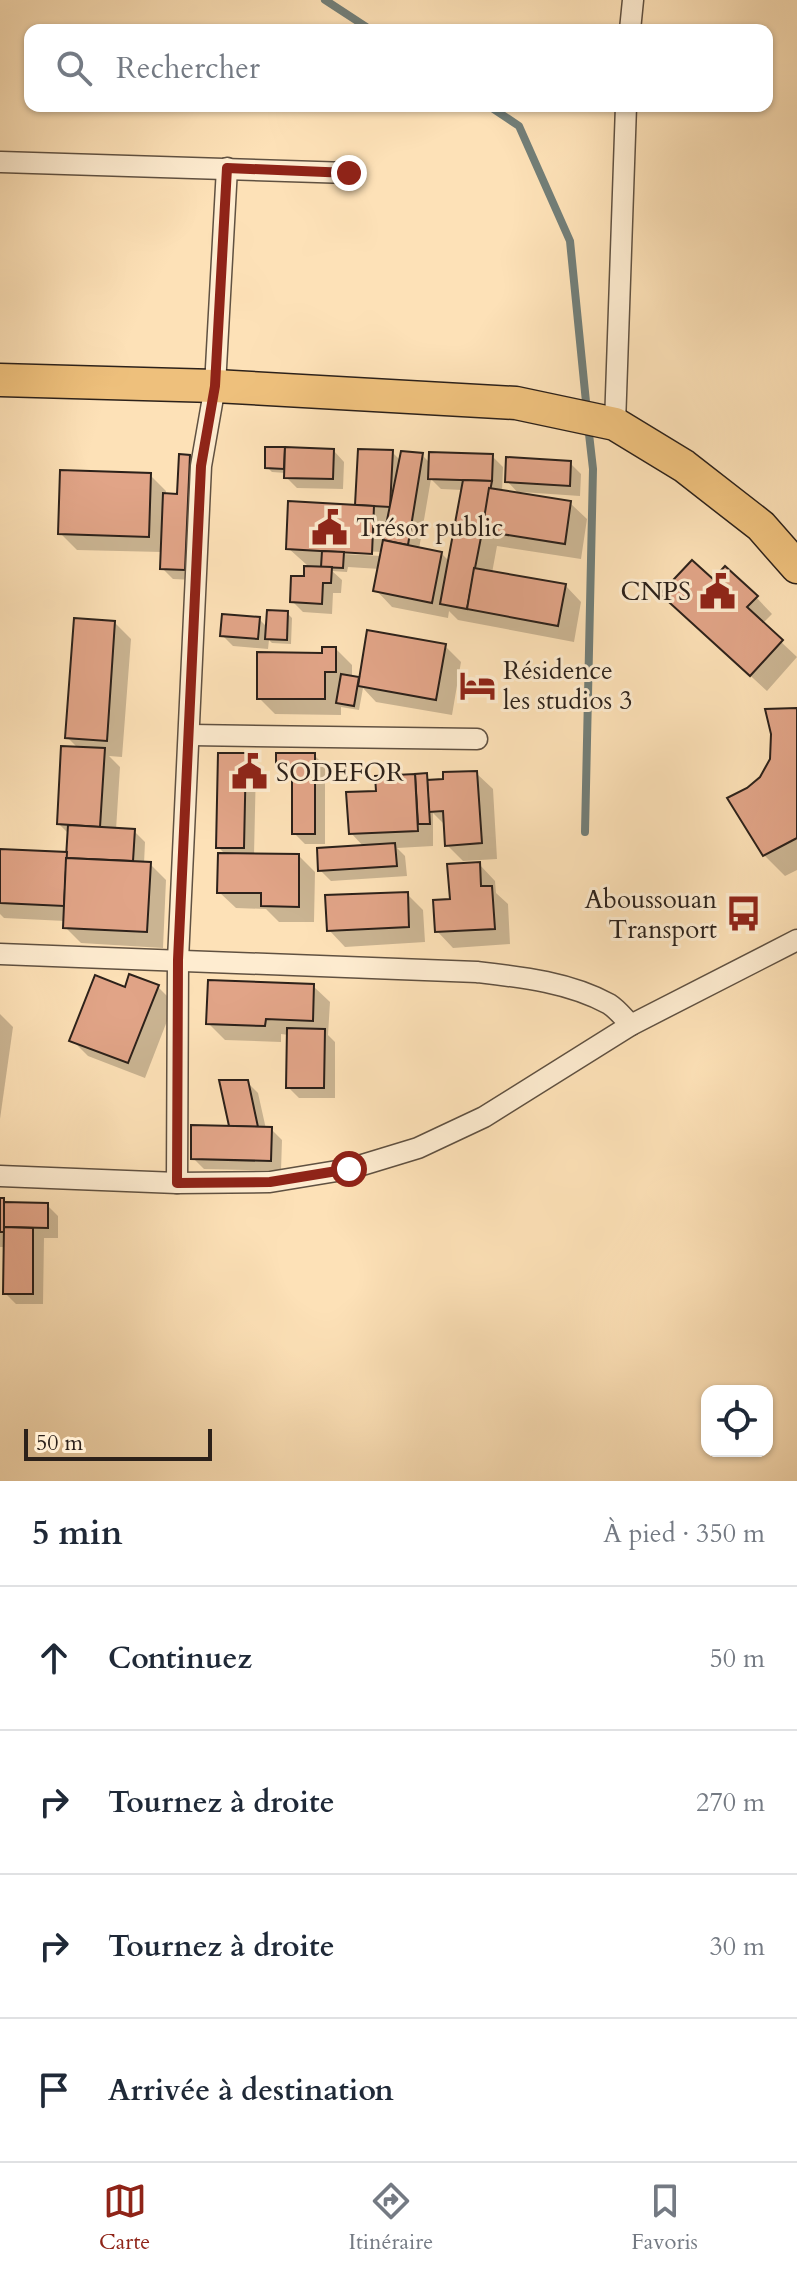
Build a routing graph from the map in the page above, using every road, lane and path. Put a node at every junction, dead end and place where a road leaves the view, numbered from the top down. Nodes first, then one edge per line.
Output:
1 (633, 0) edge
2 (631, 24) edge
3 (626, 112) edge
4 (1, 162) edge
5 (227, 168) junction
6 (349, 173) dead end
7 (0, 380) edge
8 (215, 386) junction
9 (615, 424) junction
10 (797, 567) edge
11 (191, 735) junction
12 (477, 739) dead end
13 (797, 940) edge
14 (0, 954) edge
15 (178, 960) junction
16 (631, 1025) junction
17 (0, 1176) edge
18 (177, 1183) junction

1 - 2 street
3 - 9 street
4 - 5 street
5 - 6 street
5 - 8 street
7 - 8 main road
8 - 9 main road
8 - 11 street
9 - 10 main road
11 - 12 street
11 - 15 street
13 - 16 street
14 - 15 street
15 - 16 street
15 - 18 street
16 - 18 street
17 - 18 street

